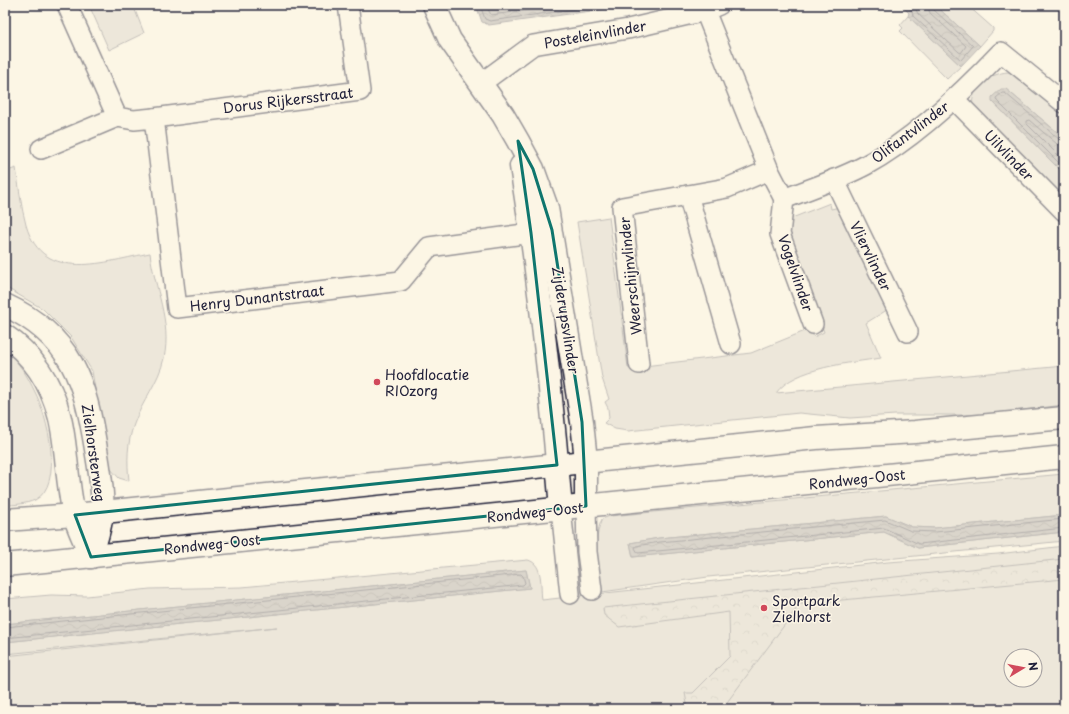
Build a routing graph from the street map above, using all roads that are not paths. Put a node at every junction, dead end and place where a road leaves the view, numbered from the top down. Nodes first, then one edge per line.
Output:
1 (67, 5) edge
2 (348, 5) edge
3 (434, 5) edge
4 (712, 8) edge
5 (480, 84) junction
6 (954, 99) junction
7 (1064, 103) edge
8 (117, 117) junction
9 (154, 118) junction
10 (41, 149) dead end
11 (769, 170) junction
12 (834, 179) junction
13 (688, 195) junction
14 (784, 199) junction
15 (1064, 211) edge
16 (542, 232) junction
17 (5, 305) edge
18 (813, 324) dead end
19 (908, 332) dead end
20 (5, 336) edge
21 (731, 344) dead end
22 (639, 364) dead end
23 (1064, 418) edge
24 (1064, 457) edge
25 (586, 461) junction
26 (557, 464) junction
27 (586, 506) junction
28 (561, 509) junction
29 (102, 512) junction
30 (74, 515) junction
31 (5, 520) edge
32 (92, 557) junction
33 (5, 565) edge
34 (592, 590) dead end
35 (570, 594) dead end

1 - 8 street
2 - 9 street, Dorus Rijkersstraat
3 - 5 main road, Zijderupsvlinder
4 - 5 street, Posteleinvlinder
4 - 11 street
5 - 16 main road, Zijderupsvlinder
6 - 7 street, Olifantvlinder
6 - 12 street, Olifantvlinder
6 - 15 street, Uilvlinder
8 - 9 street
8 - 10 street
9 - 16 street, Henry Dunantstraat
11 - 13 street, Weerschijnvlinder
11 - 14 street
12 - 14 street, Olifantvlinder
12 - 19 street, Vliervlinder
13 - 21 street
13 - 22 street, Weerschijnvlinder
14 - 18 street, Vogelvlinder
16 - 25 main road, Zijderupsvlinder
16 - 26 main road, Zijderupsvlinder
17 - 29 main road, Zielhorsterweg
20 - 30 main road, Zielhorsterweg
23 - 25 main road
24 - 27 main road, Rondweg-Oost
25 - 26 main road
25 - 27 main road, Zijderupsvlinder
26 - 28 main road, Zijderupsvlinder
26 - 29 main road
27 - 28 main road, Rondweg-Oost
27 - 34 street
28 - 32 main road, Rondweg-Oost
28 - 35 street
29 - 30 main road
29 - 32 main road, Zielhorsterweg
30 - 31 main road
30 - 32 main road, Zielhorsterweg
32 - 33 main road, Rondweg-Oost

